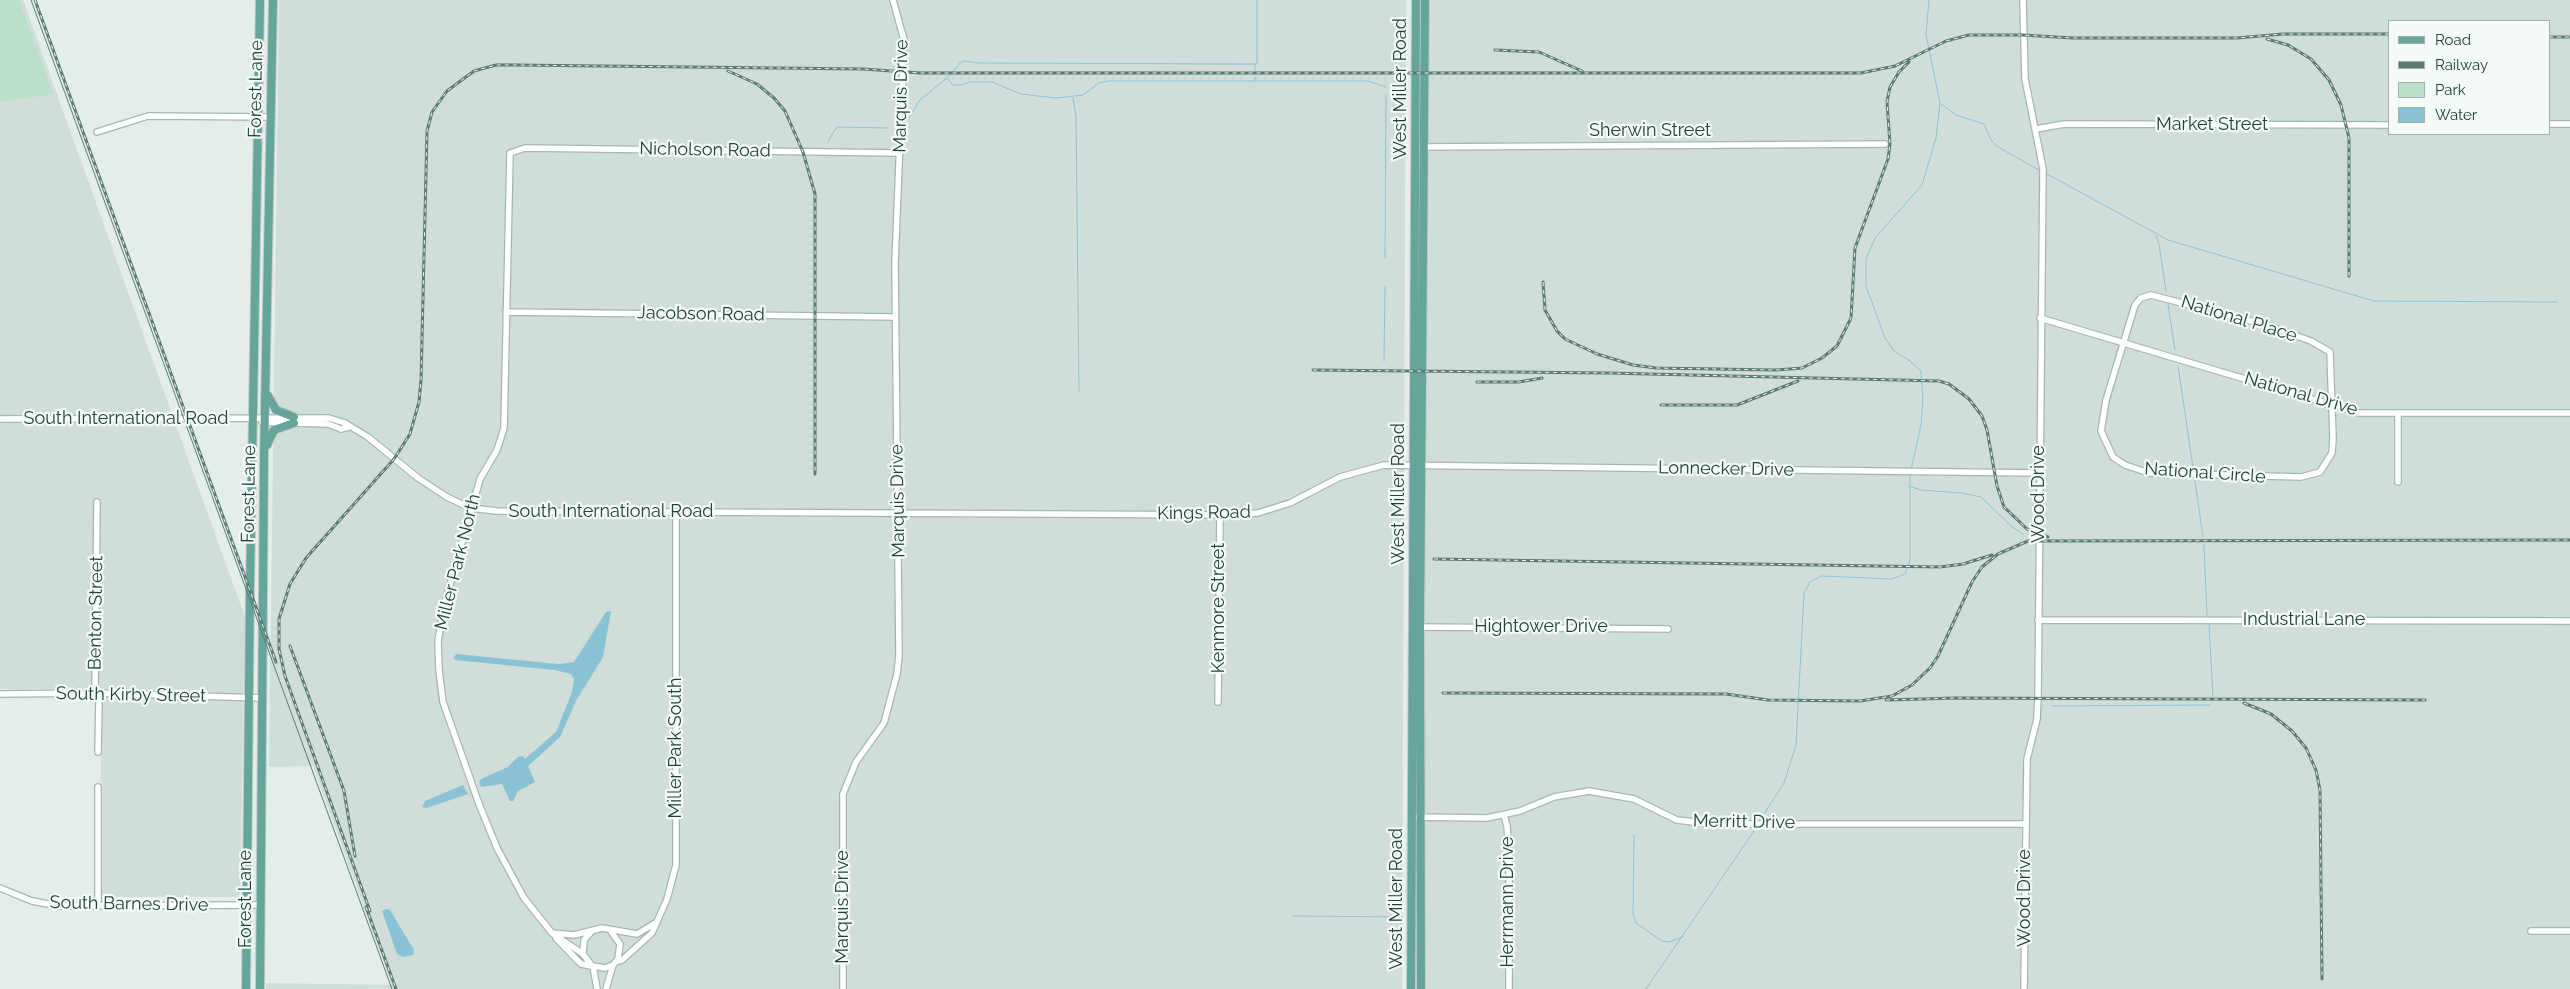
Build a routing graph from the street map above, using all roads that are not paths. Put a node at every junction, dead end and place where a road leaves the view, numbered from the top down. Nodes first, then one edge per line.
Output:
1 (260, 0) edge
2 (273, 0) edge
3 (893, 0) edge
4 (1416, 0) edge
5 (1424, 0) edge
6 (2023, 0) edge
7 (257, 117) junction
8 (270, 117) junction
9 (2550, 124) edge
10 (2570, 124) edge
11 (2388, 125) edge
12 (2036, 129) junction
13 (97, 132) dead end
14 (1884, 144) dead end
15 (1415, 146) junction
16 (1424, 147) junction
17 (510, 153) joint
18 (900, 153) junction
19 (256, 187) junction
20 (269, 187) junction
21 (506, 312) junction
22 (254, 315) junction
23 (267, 315) junction
24 (895, 317) junction
25 (2040, 318) junction
26 (2123, 342) junction
27 (266, 392) junction
28 (2332, 406) junction
29 (2398, 413) junction
30 (2570, 413) edge
31 (0, 419) edge
32 (252, 419) junction
33 (266, 420) junction
34 (294, 420) junction
35 (264, 457) junction
36 (1414, 464) junction
37 (1422, 464) junction
38 (2039, 473) junction
39 (2398, 482) dead end
40 (97, 502) dead end
41 (470, 508) junction
42 (676, 512) junction
43 (899, 514) junction
44 (1014, 514) joint
45 (1220, 515) junction
46 (2038, 620) junction
47 (2570, 621) edge
48 (1417, 626) junction
49 (1668, 628) dead end
50 (95, 693) junction
51 (0, 694) edge
52 (250, 698) junction
53 (263, 698) junction
54 (1218, 702) dead end
55 (98, 752) dead end
56 (249, 775) junction
57 (262, 775) junction
58 (98, 787) dead end
59 (1504, 815) junction
60 (1416, 817) junction
61 (2026, 824) junction
62 (261, 836) junction
63 (248, 837) junction
64 (0, 888) edge
65 (247, 905) junction
66 (260, 905) junction
67 (98, 906) junction
68 (657, 922) junction
69 (593, 930) junction
70 (610, 930) junction
71 (2530, 931) dead end
72 (2570, 931) edge
73 (552, 933) junction
74 (583, 954) junction
75 (614, 964) junction
76 (592, 966) junction
77 (246, 989) edge
78 (260, 989) edge
79 (596, 989) edge
80 (606, 989) edge
81 (843, 989) edge
82 (1411, 989) edge
83 (1421, 989) edge
84 (1508, 989) edge
85 (2024, 989) edge

1 - 7 main road, Forest Lane
2 - 8 main road, Forest Lane
3 - 18 street, Marquis Drive
4 - 15 main road, West Miller Road
5 - 16 main road, West Miller Road
6 - 12 street, Wood Drive
7 - 8 street
7 - 13 street
7 - 19 main road, Forest Lane
8 - 20 main road, Forest Lane
9 - 10 street
11 - 12 street, Market Street
12 - 25 street, Wood Drive
14 - 16 street, Sherwin Street
15 - 16 street, Sherwin Street
15 - 36 main road, West Miller Road
16 - 37 main road, West Miller Road
17 - 18 street, Nicholson Road
17 - 21 street, Miller Park North
18 - 24 street, Marquis Drive
19 - 20 main road
19 - 22 main road, Forest Lane
20 - 23 main road, Forest Lane
21 - 24 street, Jacobson Road
21 - 41 street, Miller Park North
22 - 23 main road
22 - 32 main road, Forest Lane
23 - 27 main road, Forest Lane
24 - 43 street, Marquis Drive
25 - 26 street, National Drive
25 - 38 street, Wood Drive
26 - 28 street, National Drive
26 - 28 street, National Place
26 - 28 street, National Circle
27 - 33 main road, Forest Lane
27 - 34 main road
28 - 29 street, National Drive
29 - 30 street, National Drive
29 - 39 street
31 - 32 street, South International Road
32 - 33 street, South International Road
32 - 52 main road, Forest Lane
33 - 34 street, South International Road
33 - 35 main road, Forest Lane
34 - 35 main road
34 - 41 street, South International Road
35 - 53 main road, Forest Lane
36 - 37 street, Lonnecker Drive
36 - 45 street, Kings Road
36 - 48 main road, West Miller Road
37 - 38 street, Lonnecker Drive
37 - 48 main road, West Miller Road
38 - 46 street, Wood Drive
40 - 50 street, Benton Street
41 - 42 street, South International Road
41 - 73 street, Miller Park North
42 - 43 street, South International Road
42 - 68 street, Miller Park South
43 - 44 street, South International Road
43 - 81 street, Marquis Drive
44 - 45 street, Kings Road
45 - 54 street, Kenmore Street
46 - 47 street, Industrial Lane
46 - 61 street, Wood Drive
48 - 49 street, Hightower Drive
48 - 60 main road, West Miller Road
50 - 51 street, South Kirby Street
50 - 52 street, South Kirby Street
50 - 55 street, Benton Street
52 - 53 street, South Kirby Street
52 - 56 main road, Forest Lane
53 - 57 main road, Forest Lane
56 - 57 main road
56 - 63 main road, Forest Lane
57 - 62 main road, Forest Lane
58 - 67 street
59 - 60 street, Merritt Drive
59 - 61 street, Merritt Drive
59 - 84 street, Herrmann Drive
60 - 82 main road, West Miller Road
60 - 83 main road, West Miller Road
61 - 85 street, Wood Drive
62 - 63 main road
62 - 66 main road, Forest Lane
63 - 65 main road, Forest Lane
64 - 67 street, South Barnes Drive
65 - 66 street, South Barnes Drive
65 - 67 street, South Barnes Drive
65 - 77 main road, Forest Lane
66 - 78 main road, Forest Lane
68 - 70 street
68 - 75 street, Miller Park South
69 - 70 street
69 - 73 street
69 - 74 street
70 - 75 street
71 - 72 street
73 - 74 street, Miller Park North
73 - 76 street
74 - 76 street, Miller Park North
75 - 76 street
75 - 80 street
76 - 79 street, Miller Park North

